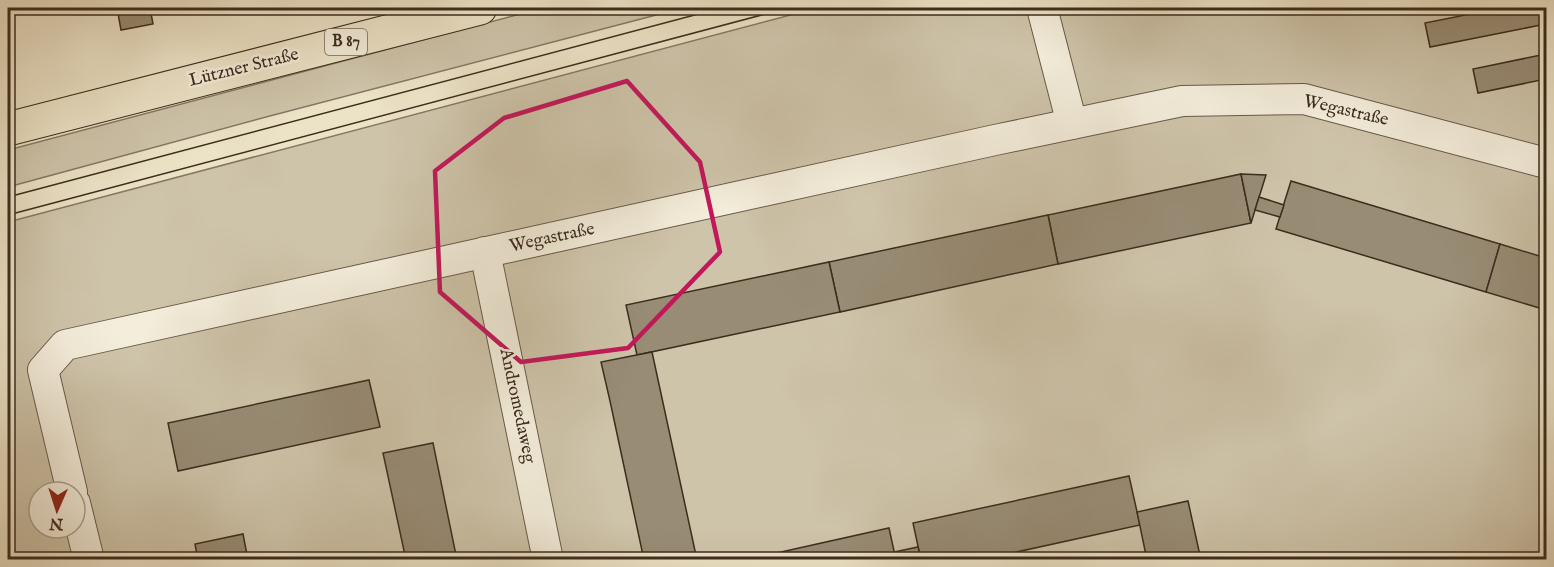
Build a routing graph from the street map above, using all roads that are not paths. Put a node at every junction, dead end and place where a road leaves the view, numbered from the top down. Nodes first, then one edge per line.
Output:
1 (480, 8) edge
2 (1042, 8) edge
3 (1072, 124) junction
4 (8, 129) edge
5 (1546, 163) edge
6 (485, 252) junction
7 (69, 480) edge
8 (84, 540) edge
9 (89, 560) edge
10 (548, 560) edge

1 - 4 main road, Lützner Straße / B 87
2 - 3 street
3 - 5 street, Wegastraße
3 - 6 street, Wegastraße
6 - 7 street, Wegastraße
6 - 10 street, Andromedaweg
8 - 9 street

